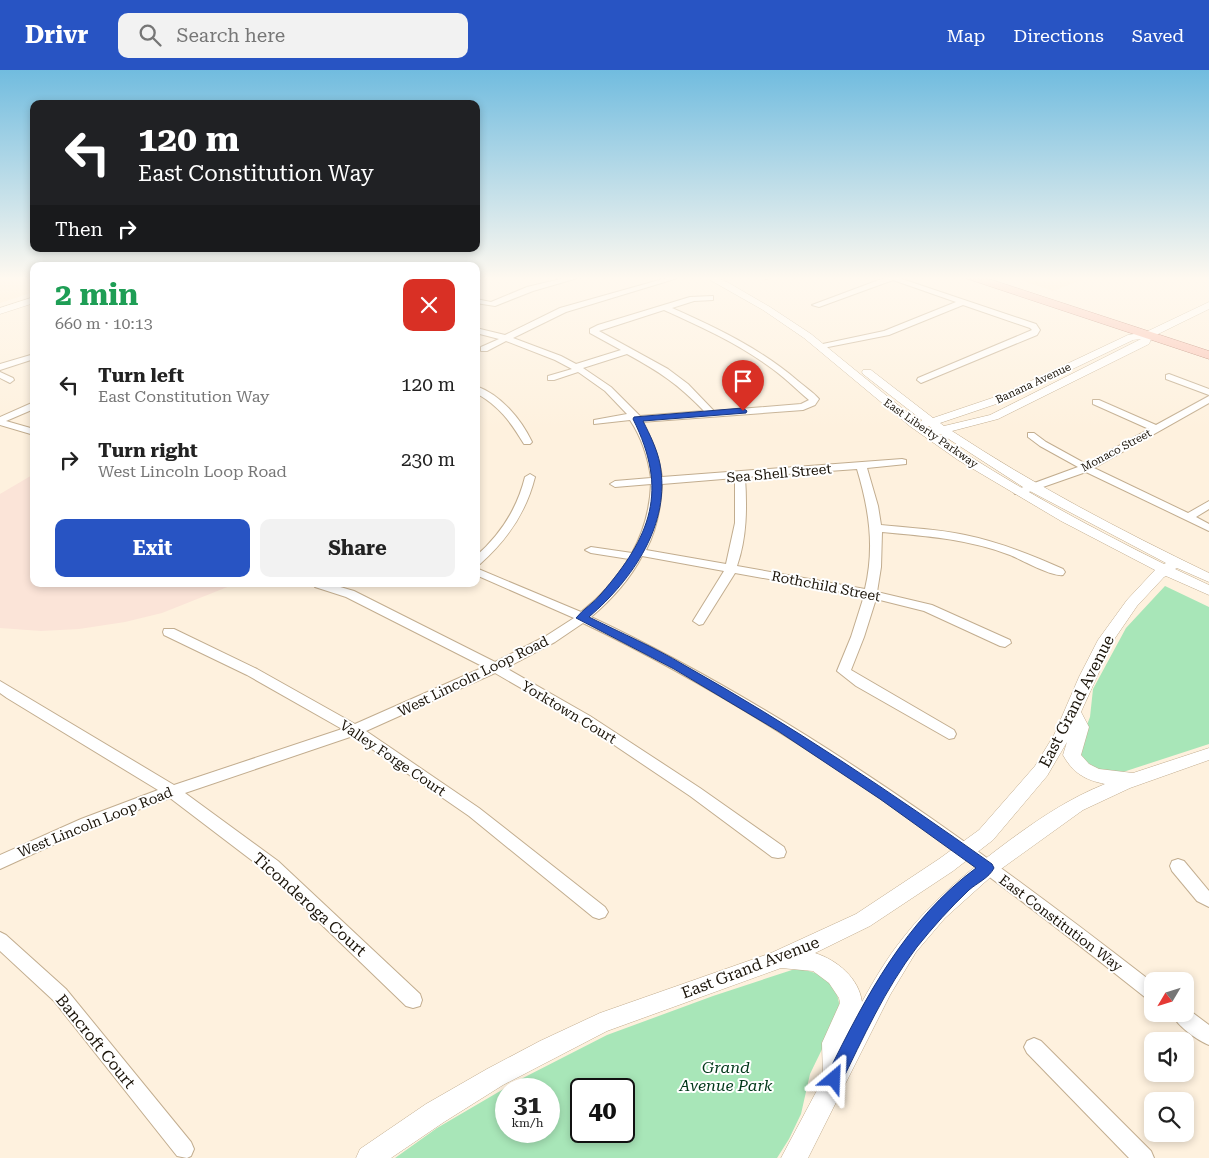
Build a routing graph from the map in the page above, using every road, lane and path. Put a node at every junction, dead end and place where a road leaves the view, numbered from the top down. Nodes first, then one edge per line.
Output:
1 (528, 328) edge
2 (598, 328) edge
3 (709, 328) edge
4 (794, 328) edge
5 (810, 328) edge
6 (897, 328) edge
7 (1034, 328) edge
8 (1135, 328) edge
9 (1137, 328) edge
10 (1163, 328) edge
11 (480, 331) edge
12 (1152, 333) junction
13 (507, 338) junction
14 (834, 344) junction
15 (821, 347) junction
16 (1209, 348) edge
17 (484, 349) dead end
18 (630, 350) junction
19 (1209, 355) edge
20 (30, 357) edge
21 (0, 367) edge
22 (577, 368) junction
23 (0, 375) edge
24 (1169, 377) dead end
25 (551, 378) dead end
26 (10, 380) dead end
27 (921, 380) dead end
28 (480, 391) edge
29 (1209, 392) edge
30 (1209, 399) edge
31 (1096, 402) dead end
32 (30, 408) edge
33 (711, 413) junction
34 (636, 418) junction
35 (0, 421) edge
36 (597, 422) dead end
37 (916, 425) joint
38 (929, 428) junction
39 (1158, 429) junction
40 (30, 431) edge
41 (943, 431) junction
42 (1031, 435) dead end
43 (527, 442) dead end
44 (902, 462) dead end
45 (861, 466) junction
46 (1086, 468) junction
47 (740, 476) junction
48 (530, 477) dead end
49 (657, 482) junction
50 (615, 484) dead end
51 (1033, 488) junction
52 (1020, 492) junction
53 (1209, 504) edge
54 (1188, 518) junction
55 (876, 528) junction
56 (1209, 528) edge
57 (591, 550) dead end
58 (638, 555) junction
59 (480, 559) edge
60 (1171, 566) junction
61 (731, 568) junction
62 (1059, 572) dead end
63 (480, 573) edge
64 (1209, 578) edge
65 (328, 587) edge
66 (1209, 591) edge
67 (872, 594) junction
68 (582, 618) junction
69 (699, 621) dead end
70 (169, 632) dead end
71 (1005, 643) dead end
72 (496, 668) junction
73 (0, 686) edge
74 (1073, 713) junction
75 (354, 730) junction
76 (949, 734) dead end
77 (1209, 754) edge
78 (1135, 778) junction
79 (172, 791) junction
80 (964, 851) junction
81 (778, 852) dead end
82 (0, 862) edge
83 (1178, 866) dead end
84 (987, 868) junction
85 (1209, 900) edge
86 (599, 912) dead end
87 (0, 940) edge
88 (778, 960) junction
89 (1144, 986) edge
90 (414, 1000) dead end
91 (1191, 1022) edge
92 (1209, 1036) edge
93 (1034, 1047) dead end
94 (834, 1079) junction
95 (184, 1149) dead end
96 (369, 1158) edge
97 (794, 1158) edge
98 (1144, 1158) edge

1 - 13 street
2 - 18 street
3 - 33 street
4 - 15 street, East Liberty Parkway
5 - 14 street, East Liberty Parkway
6 - 14 street
7 - 27 street
8 - 12 main road
9 - 12 main road
10 - 12 street, Banana Avenue
11 - 13 street, West Lincoln Loop Road
12 - 16 main road
12 - 19 main road
12 - 38 street, Banana Avenue
12 - 41 street, Banana Avenue
13 - 17 street
13 - 22 street, West Lincoln Loop Road
14 - 15 street
14 - 38 street, East Liberty Parkway
15 - 37 street, East Liberty Parkway
18 - 22 street
18 - 33 street
20 - 21 street
22 - 25 street
22 - 34 street, West Lincoln Loop Road
23 - 26 street
24 - 29 street
28 - 43 street
30 - 39 street, Monaco Street
31 - 39 street
32 - 35 street
33 - 34 street
34 - 36 street
34 - 49 street, West Lincoln Loop Road
35 - 40 street
37 - 38 street, Banana Avenue
38 - 41 street, Banana Avenue
38 - 52 street, East Liberty Parkway
39 - 46 street, Monaco Street
41 - 51 street, East Liberty Parkway
42 - 46 street
44 - 45 street, Sea Shell Street
45 - 47 street, Sea Shell Street
45 - 55 street
46 - 51 street, Monaco Street
46 - 54 street
47 - 49 street, Sea Shell Street
47 - 61 street
48 - 59 street
49 - 50 street, Sea Shell Street
49 - 58 street, West Lincoln Loop Road
51 - 52 street, Monaco Street
51 - 60 street, East Liberty Parkway
52 - 60 street, East Liberty Parkway
53 - 54 street
54 - 56 street
55 - 62 street
55 - 67 street
57 - 58 street, Rothchild Street
58 - 61 street, Rothchild Street
58 - 68 street, West Lincoln Loop Road
60 - 64 street
60 - 66 street
60 - 74 street, East Grand Avenue
61 - 67 street, Rothchild Street
61 - 69 street
63 - 68 street, East Constitution Way
65 - 72 street, Yorktown Court
67 - 71 street, Rothchild Street
67 - 76 street
68 - 72 street, West Lincoln Loop Road
68 - 80 street, East Constitution Way
70 - 75 street, Valley Forge Court
72 - 75 street, West Lincoln Loop Road
72 - 81 street, Yorktown Court
73 - 79 street, Ticonderoga Court
74 - 78 street
74 - 80 street, East Grand Avenue
75 - 79 street, West Lincoln Loop Road
75 - 86 street, Valley Forge Court
77 - 78 street
78 - 84 street
79 - 82 street, West Lincoln Loop Road
79 - 90 street, Ticonderoga Court
80 - 84 street, East Constitution Way
80 - 88 street, East Grand Avenue
83 - 85 street
84 - 89 street, East Constitution Way
84 - 94 street
87 - 95 street, Bancroft Court
88 - 94 street
88 - 96 street, East Grand Avenue
91 - 92 street
93 - 98 street
94 - 97 street

